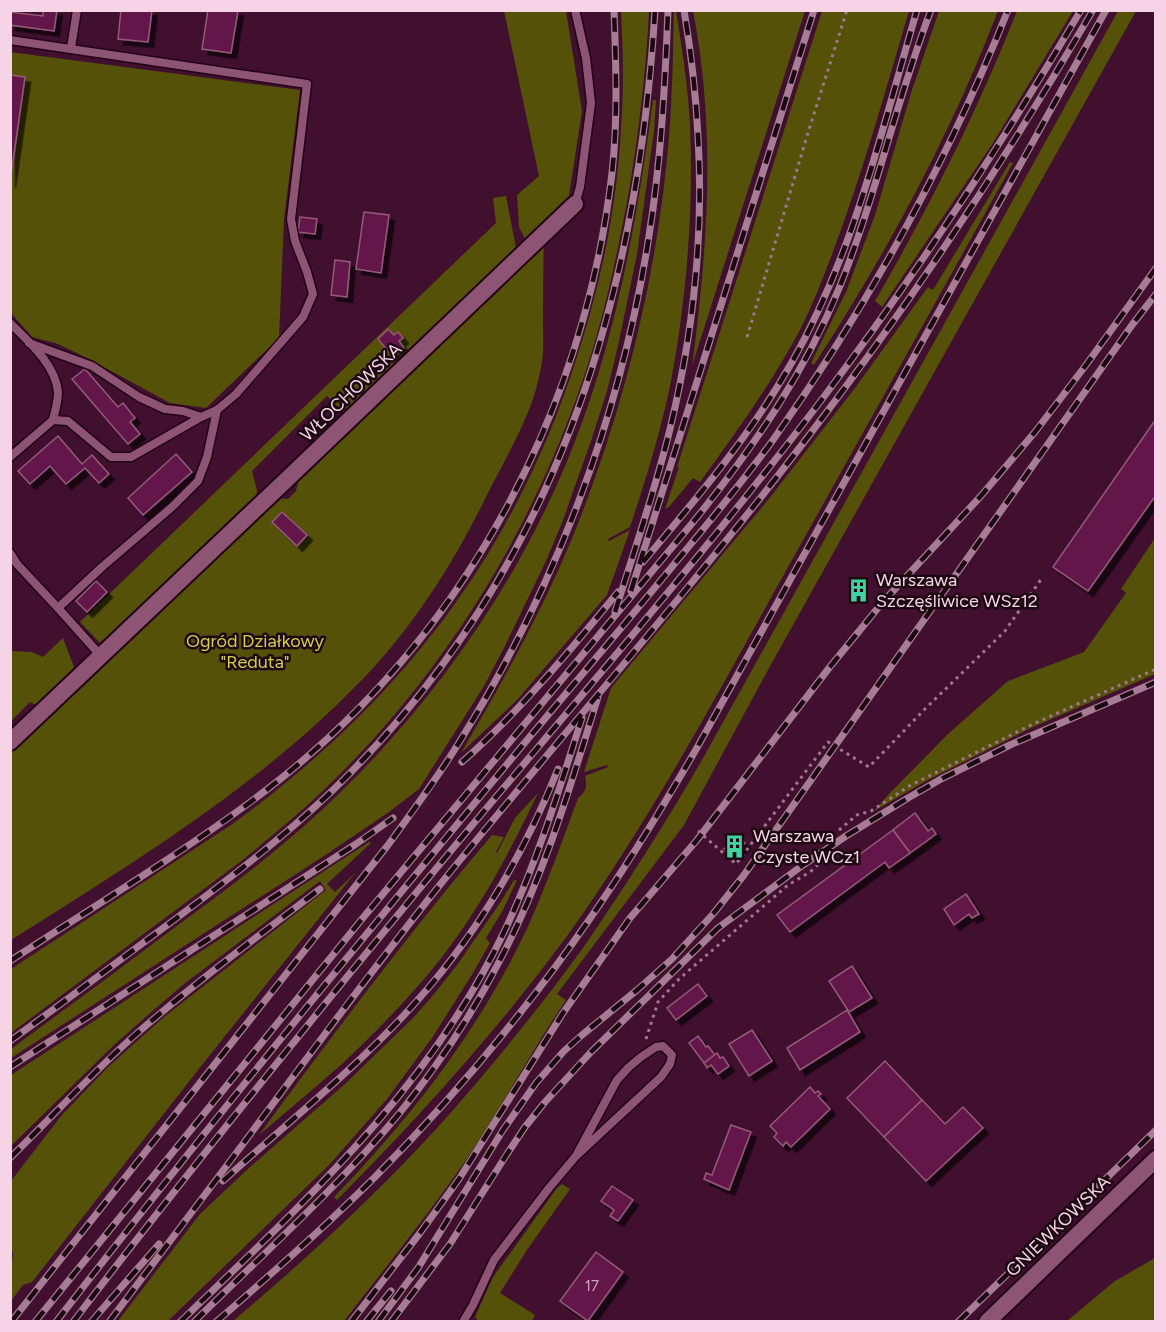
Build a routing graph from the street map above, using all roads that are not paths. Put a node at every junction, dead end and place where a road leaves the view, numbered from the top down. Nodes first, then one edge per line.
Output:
1 (77, 10) edge
2 (575, 10) edge
3 (10, 40) edge
4 (71, 48) junction
5 (575, 204) joint
6 (10, 323) edge
7 (29, 343) junction
8 (217, 410) junction
9 (201, 417) junction
10 (53, 420) junction
11 (10, 457) edge
12 (10, 553) edge
13 (58, 608) junction
14 (101, 656) junction
15 (10, 742) edge
16 (576, 1156) junction
17 (1155, 1159) edge
18 (463, 1322) edge
19 (987, 1322) edge

1 - 4 lane
2 - 5 lane, WŁOCHOWSKA
3 - 4 lane
4 - 8 lane
5 - 14 street, WŁOCHOWSKA
6 - 7 lane
7 - 9 lane
7 - 10 lane
8 - 9 lane
8 - 13 lane
9 - 10 lane
10 - 11 lane
12 - 13 lane
13 - 14 lane
14 - 15 street, WŁOCHOWSKA
16 - 16 lane
16 - 18 lane
17 - 19 street, GNIEWKOWSKA

